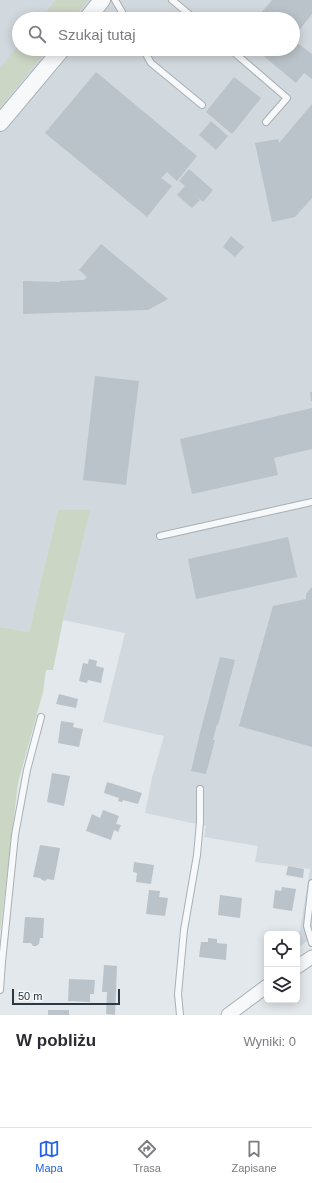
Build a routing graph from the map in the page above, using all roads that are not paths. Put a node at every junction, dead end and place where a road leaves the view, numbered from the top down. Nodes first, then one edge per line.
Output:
1 (102, 0) edge
2 (115, 0) edge
3 (172, 0) edge
4 (93, 12) edge
5 (122, 12) edge
6 (186, 12) edge
7 (56, 56) edge
8 (147, 56) edge
9 (238, 56) edge
10 (202, 105) dead end
11 (266, 122) dead end
12 (0, 123) edge
13 (312, 502) edge
14 (160, 536) dead end
15 (41, 717) dead end
16 (200, 789) dead end
17 (312, 883) edge
18 (312, 915) edge
19 (307, 926) junction
20 (312, 943) edge
21 (312, 957) edge
22 (300, 965) edge
23 (264, 988) edge
24 (0, 990) edge
25 (180, 1015) edge
26 (228, 1015) edge

1 - 4 street
2 - 5 lane
3 - 6 lane
7 - 12 street
8 - 10 lane
9 - 11 lane
13 - 14 lane
15 - 24 lane
16 - 25 lane
17 - 19 lane
18 - 19 lane
19 - 20 lane
21 - 22 street
23 - 26 street

